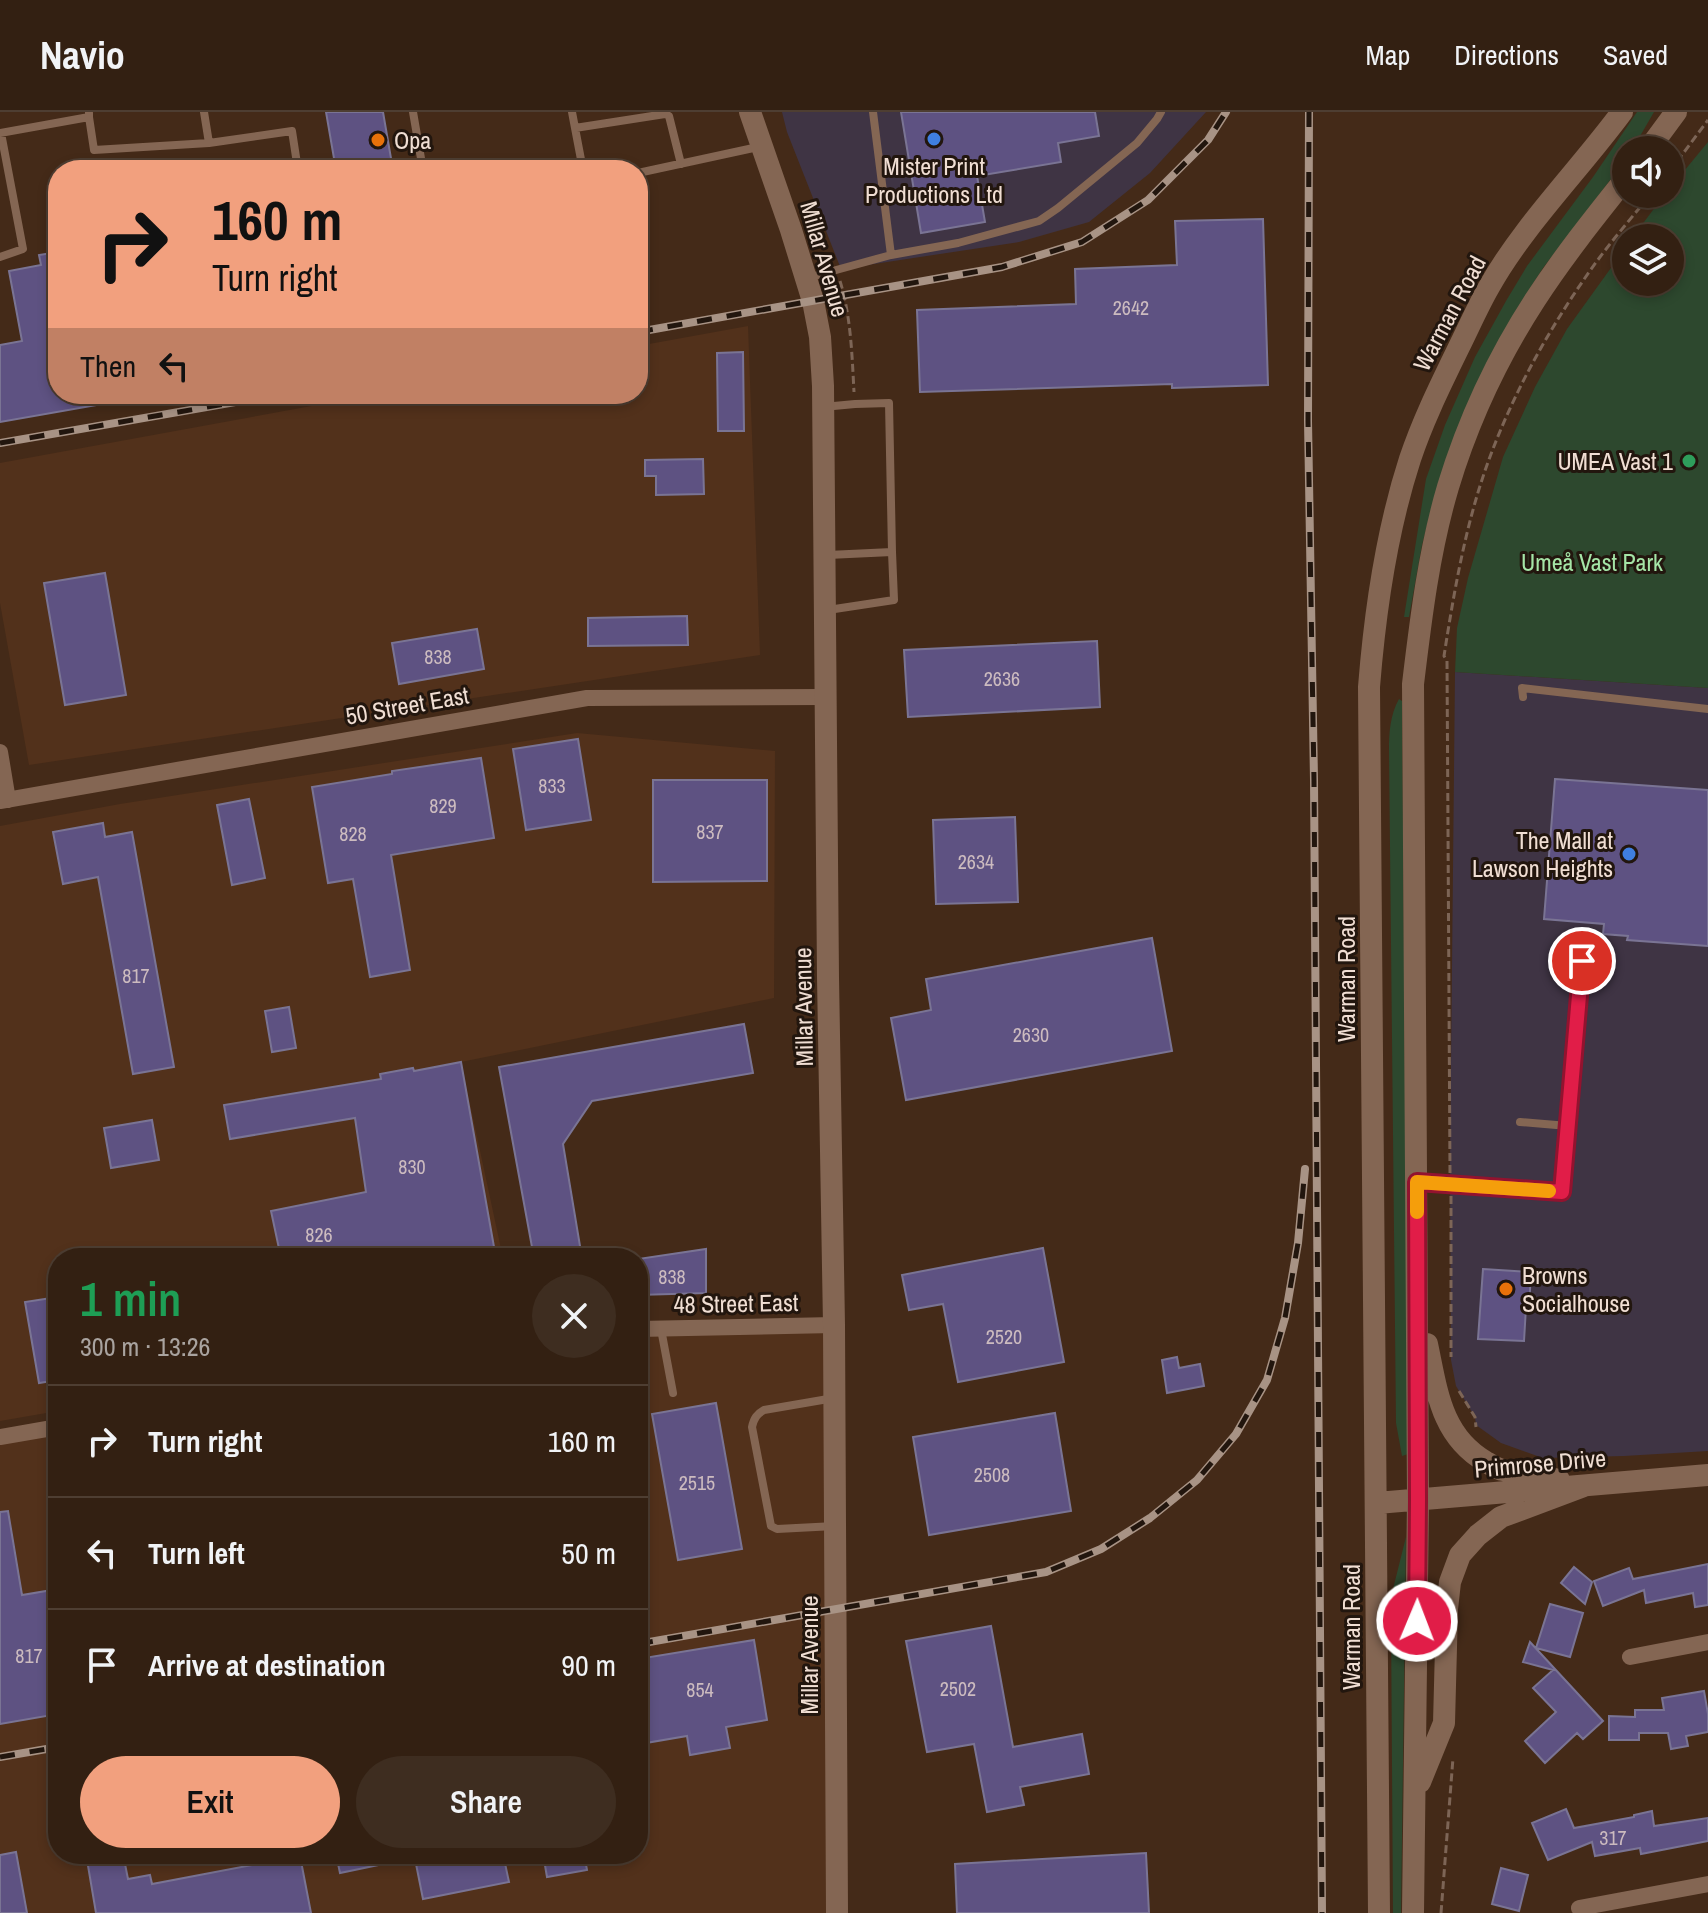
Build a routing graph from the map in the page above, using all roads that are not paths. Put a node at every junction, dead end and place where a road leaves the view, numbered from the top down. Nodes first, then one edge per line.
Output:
1 (204, 112) edge
2 (413, 112) edge
3 (572, 112) edge
4 (750, 112) edge
5 (873, 112) edge
6 (1161, 112) edge
7 (1622, 112) edge
8 (1676, 112) edge
9 (89, 115) edge
10 (575, 128) junction
11 (0, 133) edge
12 (1658, 136) edge
13 (209, 143) junction
14 (762, 147) junction
15 (296, 160) edge
16 (421, 160) edge
17 (581, 160) edge
18 (681, 164) junction
19 (648, 171) edge
20 (1612, 196) edge
21 (891, 255) junction
22 (0, 257) edge
23 (806, 278) junction
24 (823, 407) junction
25 (892, 552) junction
26 (824, 555) junction
27 (825, 610) junction
28 (826, 697) junction
29 (1523, 697) dead end
30 (1708, 709) edge
31 (0, 752) edge
32 (4, 800) edge
33 (1582, 961) dead end
34 (1520, 1122) dead end
35 (1568, 1126) junction
36 (1417, 1182) junction
37 (1418, 1300) junction
38 (834, 1325) junction
39 (661, 1328) junction
40 (648, 1329) edge
41 (673, 1393) dead end
42 (834, 1398) junction
43 (48, 1429) edge
44 (0, 1437) edge
45 (1708, 1475) edge
46 (1584, 1486) junction
47 (1418, 1500) junction
48 (1377, 1503) junction
49 (835, 1526) junction
50 (1708, 1642) edge
51 (1630, 1657) dead end
52 (1415, 1794) junction
53 (1708, 1884) edge
54 (1579, 1908) dead end
55 (837, 1913) edge
56 (1379, 1913) edge
57 (1413, 1913) edge

1 - 13 lane
2 - 16 lane
3 - 10 lane
4 - 14 main road, Millar Avenue
5 - 21 lane
6 - 21 lane
7 - 48 main road, Warman Road
8 - 12 main road
9 - 11 lane
9 - 13 lane
10 - 17 lane
10 - 18 lane
11 - 22 lane
13 - 15 lane
14 - 18 lane
14 - 23 main road, Millar Avenue
18 - 19 lane
20 - 36 main road
21 - 23 lane
23 - 24 main road, Millar Avenue
24 - 25 lane
24 - 26 main road, Millar Avenue
25 - 26 lane
25 - 27 lane
26 - 27 main road, Millar Avenue
27 - 28 main road, Millar Avenue
28 - 32 street, 50 Street East
28 - 38 main road, Millar Avenue
29 - 30 lane
31 - 32 street
33 - 35 lane
34 - 35 lane
35 - 36 lane
36 - 37 main road
37 - 46 main road
37 - 47 main road
38 - 39 street, 48 Street East
38 - 42 main road, Millar Avenue
39 - 40 street, 48 Street East
39 - 41 lane
42 - 49 main road, Millar Avenue
42 - 49 lane
43 - 44 street
45 - 46 main road, Primrose Drive
46 - 47 main road, Primrose Drive
46 - 52 main road
47 - 48 main road, Primrose Drive
47 - 52 main road
48 - 56 main road, Warman Road
49 - 55 main road, Millar Avenue
50 - 51 street
52 - 57 main road
53 - 54 street

